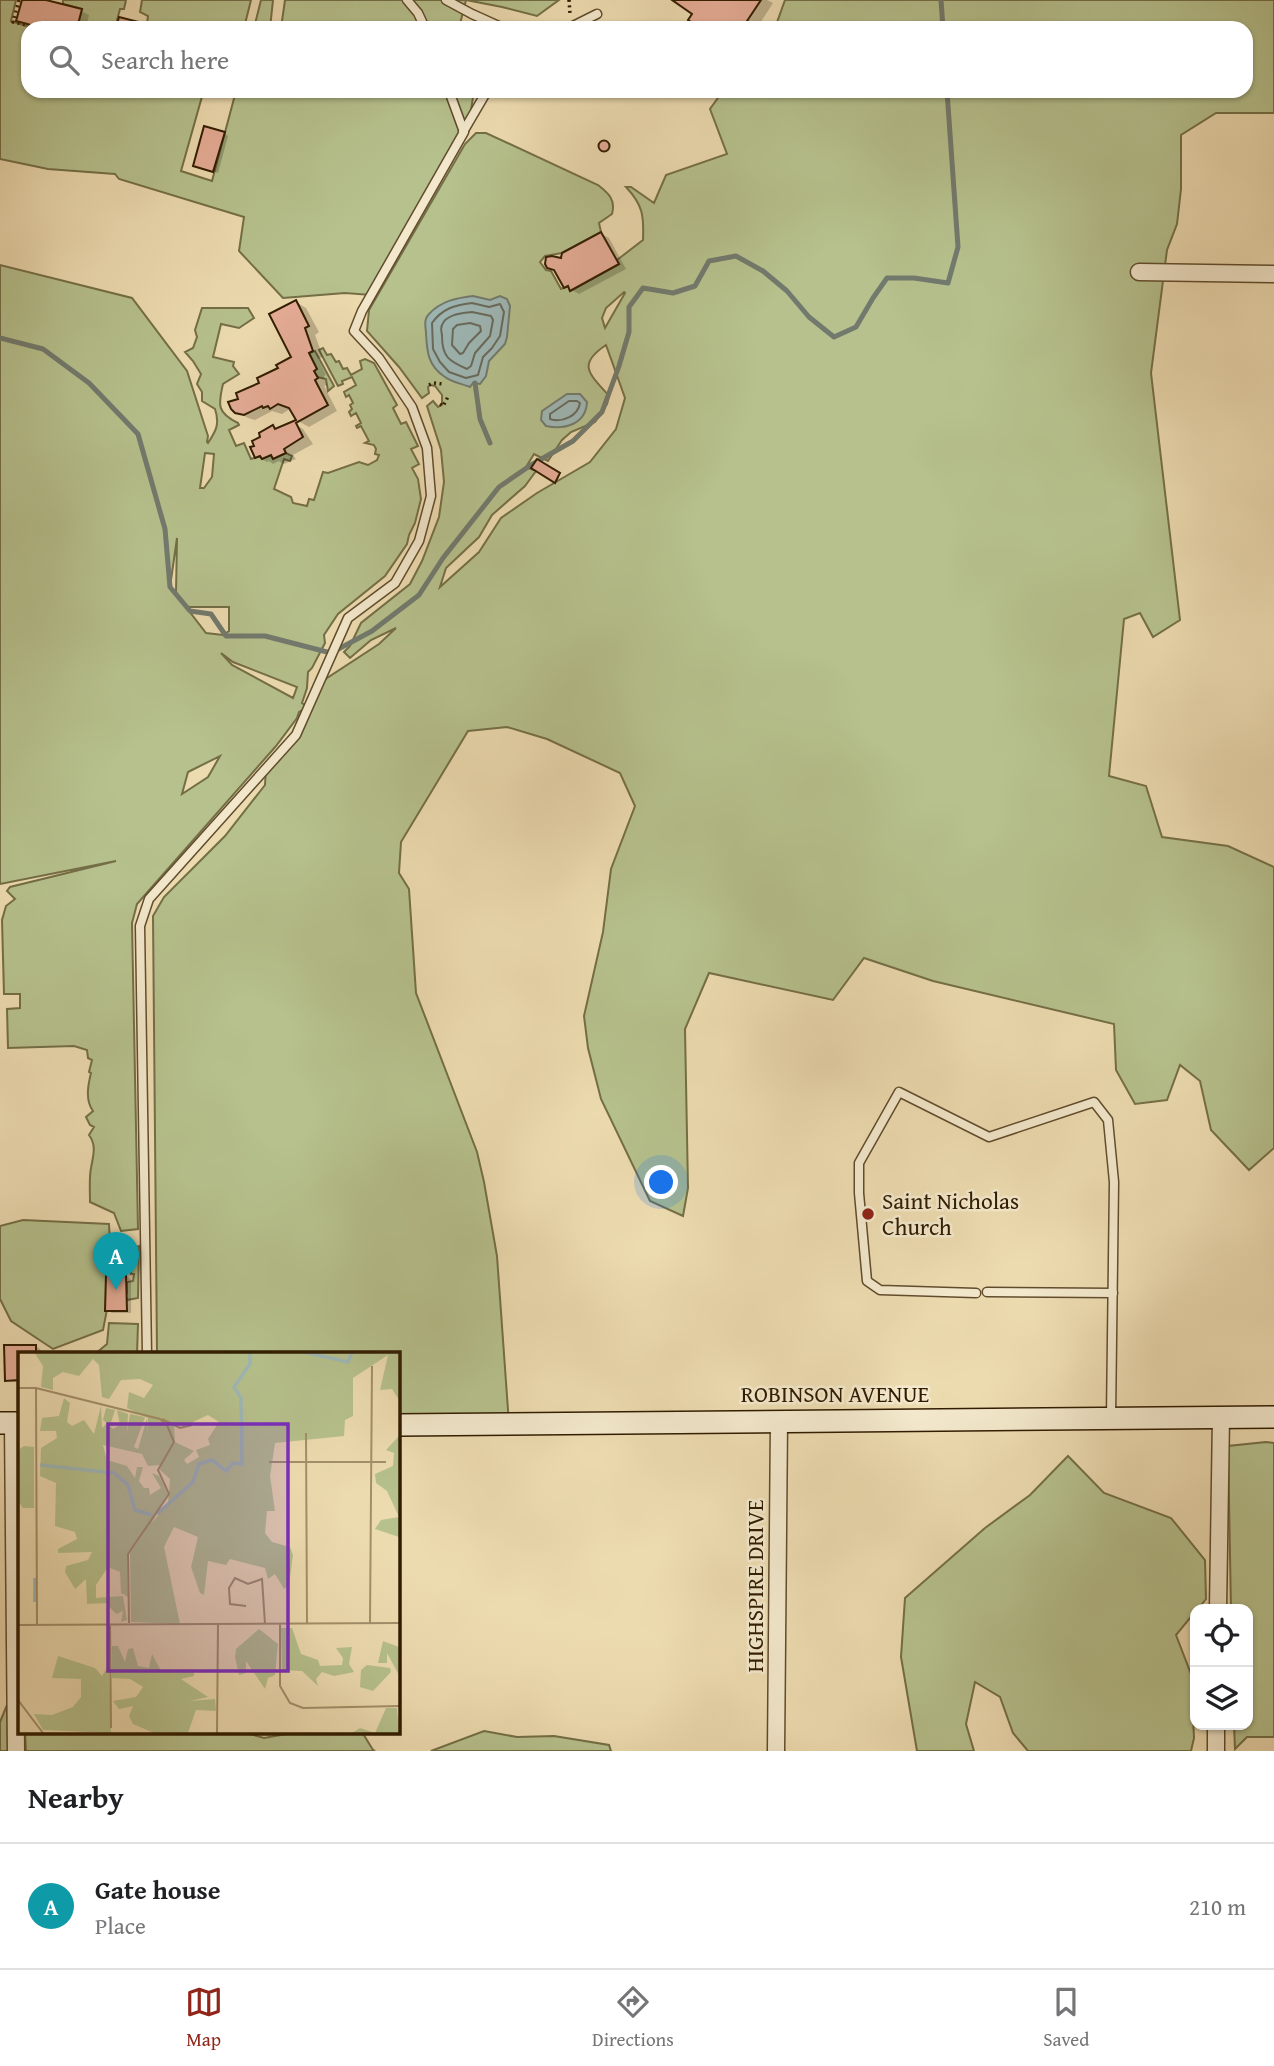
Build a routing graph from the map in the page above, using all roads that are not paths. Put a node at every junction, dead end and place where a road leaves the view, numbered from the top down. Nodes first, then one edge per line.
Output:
1 (407, 0) edge
2 (446, 0) edge
3 (597, 13) dead end
4 (422, 21) edge
5 (488, 21) edge
6 (582, 21) edge
7 (451, 98) edge
8 (483, 98) edge
9 (463, 132) junction
10 (1139, 272) dead end
11 (1274, 274) edge
12 (987, 1292) dead end
13 (976, 1293) dead end
14 (1113, 1293) junction
15 (146, 1352) edge
16 (1221, 1417) junction
17 (1274, 1417) edge
18 (1111, 1418) junction
19 (779, 1421) junction
20 (11, 1423) edge
21 (399, 1425) edge
22 (1218, 1604) edge
23 (1216, 1730) edge
24 (16, 1751) edge
25 (776, 1751) edge
26 (1216, 1751) edge

1 - 4 lane
2 - 5 lane
3 - 6 lane
7 - 9 lane
8 - 9 lane
9 - 15 lane
10 - 11 street
12 - 14 lane
13 - 14 lane
14 - 18 lane
16 - 17 main road, ROBINSON AVENUE
16 - 18 main road, ROBINSON AVENUE
16 - 22 street
18 - 19 main road, ROBINSON AVENUE
19 - 21 main road, ROBINSON AVENUE
19 - 25 street, HIGHSPIRE DRIVE
20 - 24 street
23 - 26 street

